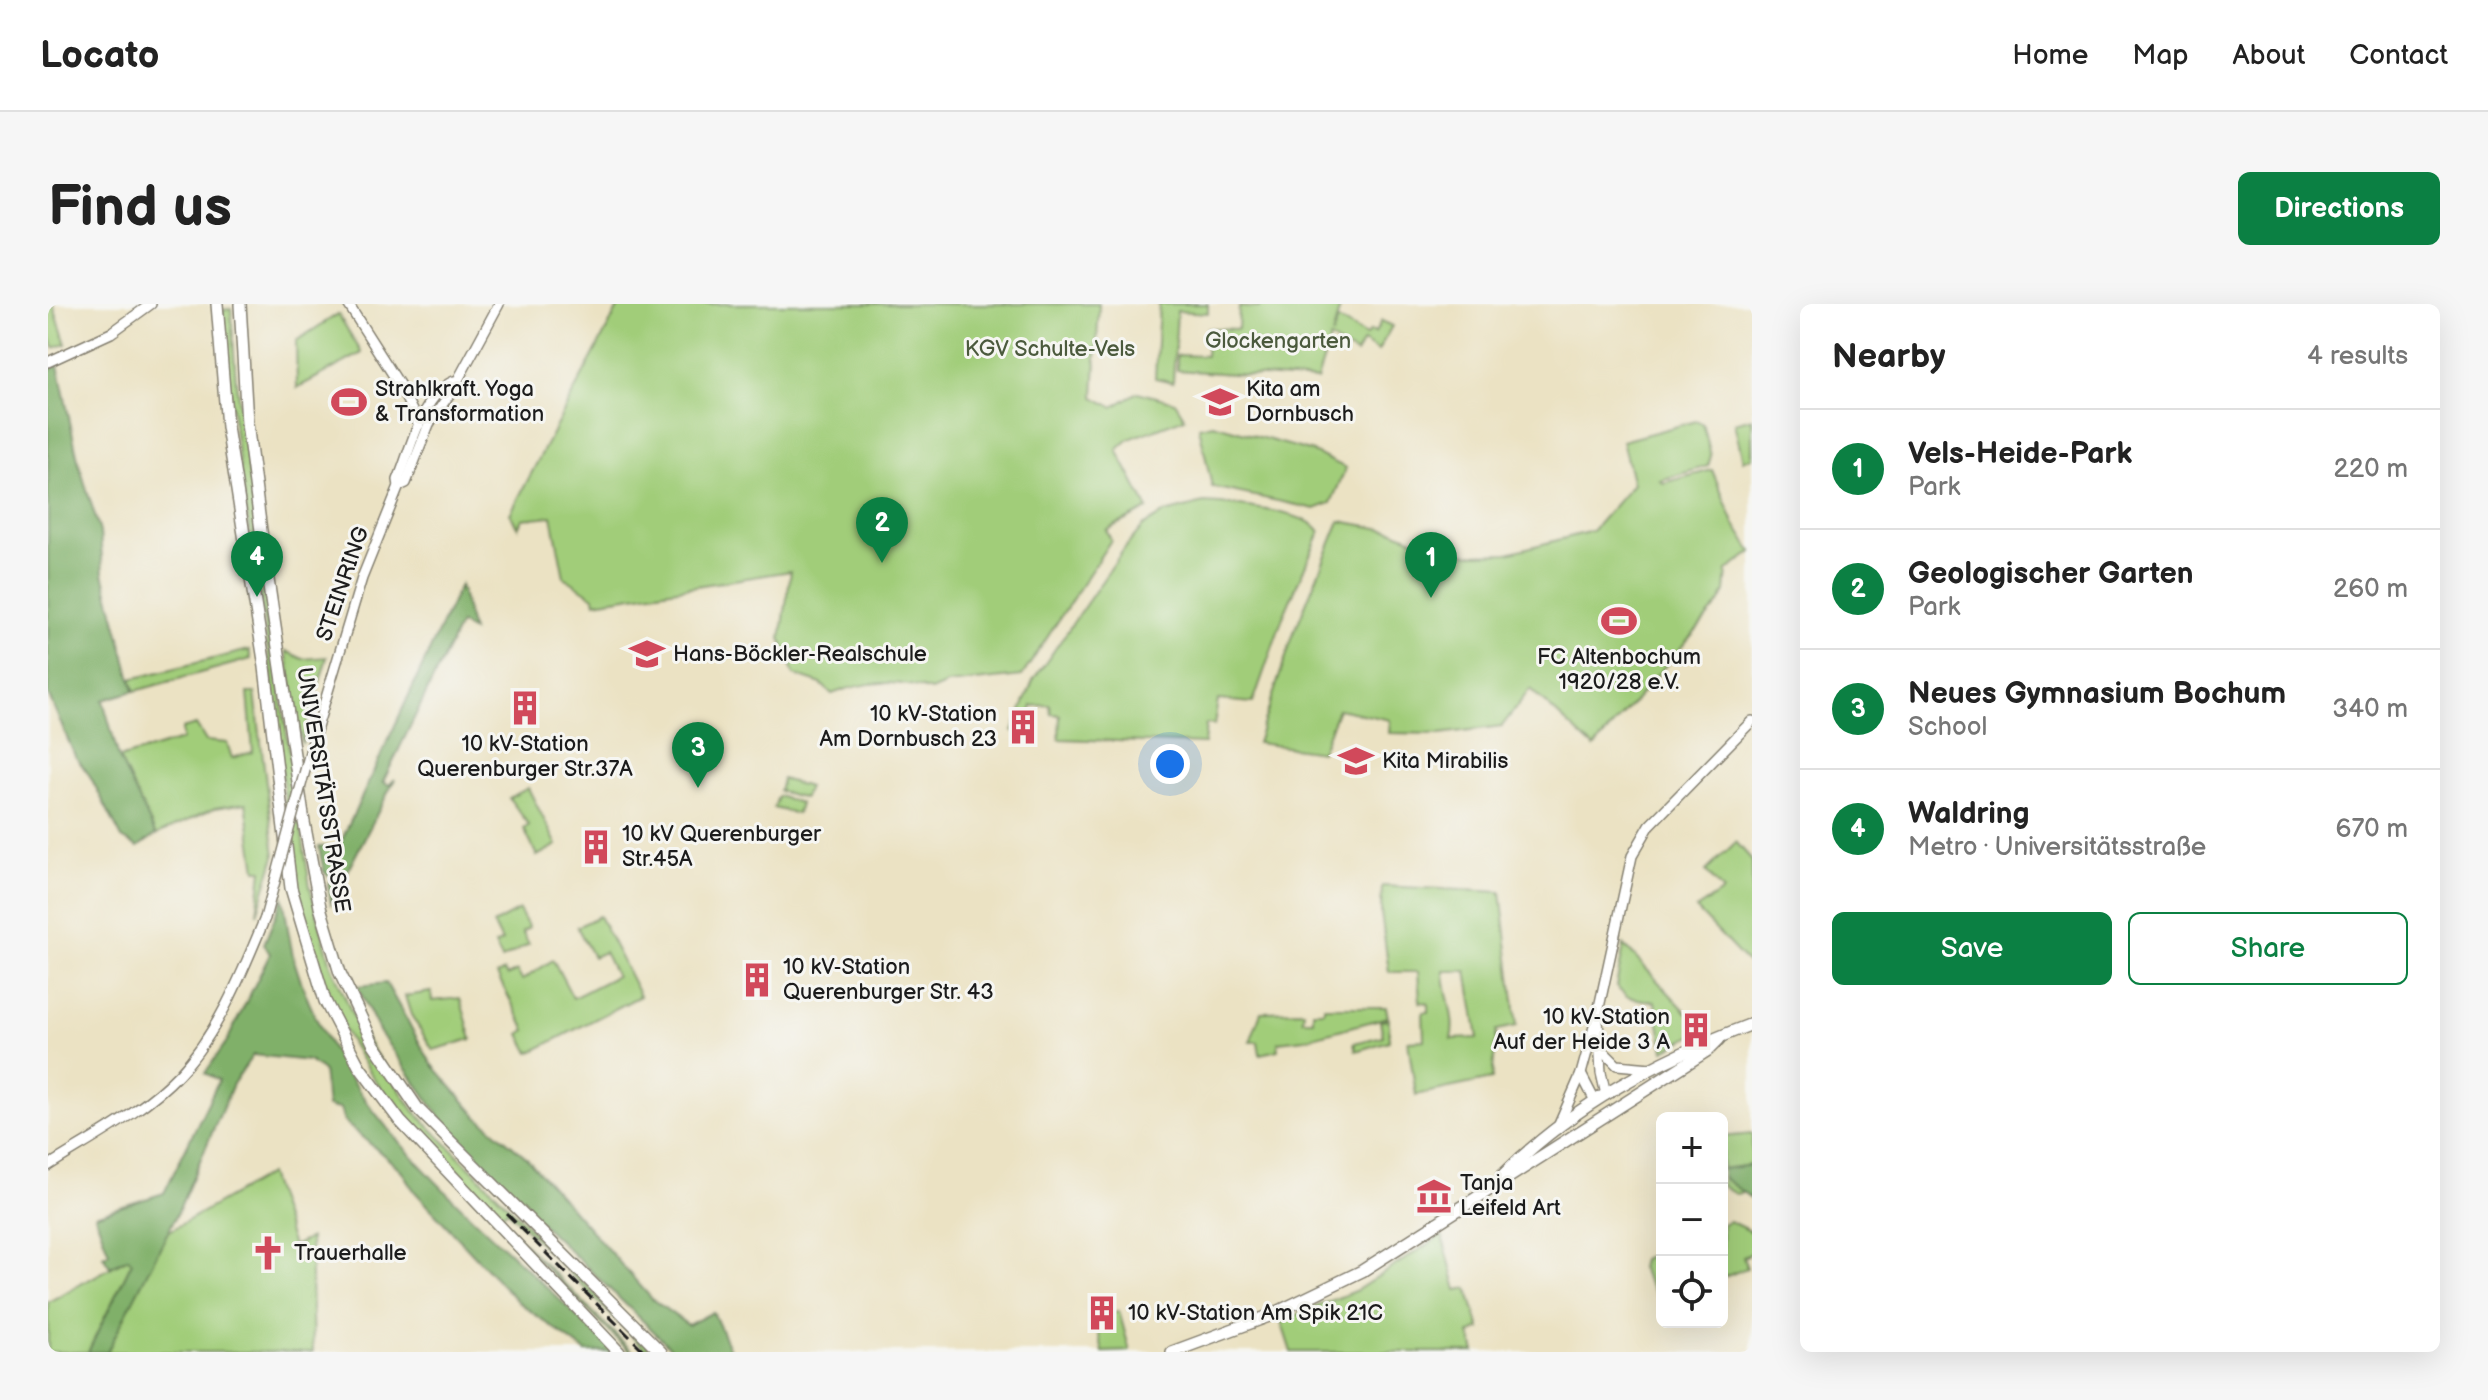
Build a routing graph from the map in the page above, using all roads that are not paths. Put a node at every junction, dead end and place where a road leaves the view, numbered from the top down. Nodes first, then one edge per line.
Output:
1 (151, 304) edge
2 (217, 304) edge
3 (240, 304) edge
4 (348, 304) edge
5 (499, 304) edge
6 (48, 362) edge
7 (454, 381) junction
8 (419, 425) junction
9 (399, 486) junction
10 (1752, 721) edge
11 (1598, 1012) junction
12 (1752, 1024) edge
13 (1719, 1039) junction
14 (1600, 1048) junction
15 (1651, 1068) junction
16 (1581, 1074) junction
17 (1600, 1098) junction
18 (1618, 1107) junction
19 (1606, 1115) junction
20 (1557, 1129) junction
21 (48, 1166) edge
22 (1496, 1182) junction
23 (619, 1352) edge
24 (661, 1352) edge
25 (1172, 1352) edge

1 - 6 street
2 - 23 main road, UNIVERSITÄTSSTRASSE
3 - 24 main road, UNIVERSITÄTSSTRASSE
4 - 8 street
5 - 7 street, STEINRING
7 - 8 street, STEINRING
7 - 9 street, STEINRING
8 - 9 street, STEINRING
9 - 21 street, STEINRING, bridge
10 - 11 street
11 - 14 street
11 - 16 street
12 - 13 main road
13 - 15 main road
13 - 18 main road
14 - 15 street
14 - 17 street
15 - 17 main road
16 - 17 street
16 - 20 street
17 - 18 main road
17 - 19 main road
17 - 20 main road
18 - 19 main road
19 - 22 main road
20 - 22 main road
22 - 25 main road

